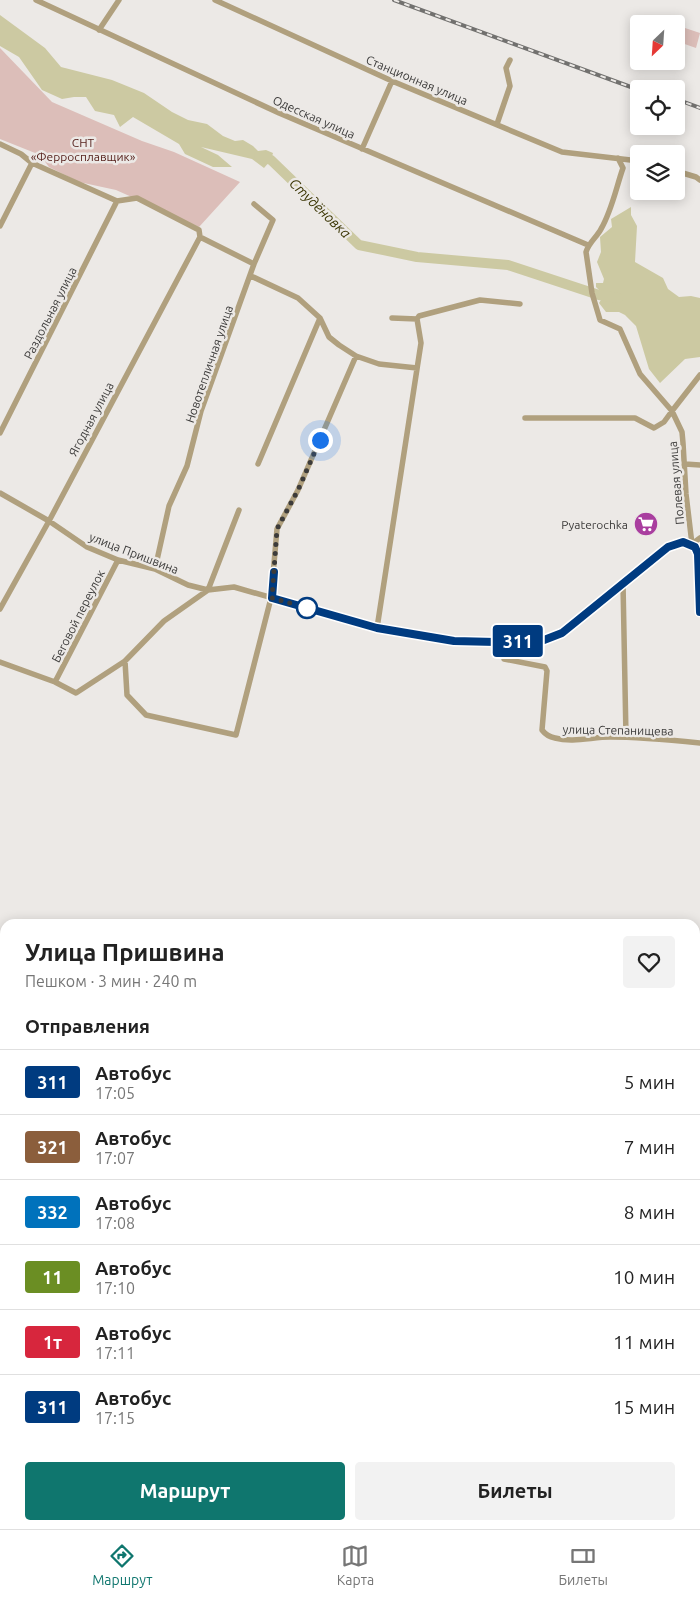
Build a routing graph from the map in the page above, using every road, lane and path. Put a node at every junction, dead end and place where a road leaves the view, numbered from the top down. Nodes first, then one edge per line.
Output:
1 (36, 0) edge
2 (119, 0) edge
3 (215, 0) edge
4 (99, 30) junction
5 (510, 60) dead end
6 (392, 80) junction
7 (497, 124) junction
8 (0, 144) edge
9 (362, 149) junction
10 (618, 158) junction
11 (630, 160) edge
12 (32, 163) junction
13 (685, 174) edge
14 (700, 180) edge
15 (117, 200) junction
16 (254, 204) dead end
17 (0, 226) edge
18 (200, 237) junction
19 (588, 246) junction
20 (254, 264) junction
21 (251, 276) junction
22 (520, 304) dead end
23 (320, 318) junction
24 (392, 318) dead end
25 (417, 319) junction
26 (356, 356) junction
27 (417, 368) junction
28 (700, 375) edge
29 (672, 411) junction
30 (525, 418) dead end
31 (0, 433) edge
32 (258, 464) dead end
33 (685, 464) junction
34 (700, 465) edge
35 (0, 493) edge
36 (239, 510) dead end
37 (49, 521) junction
38 (700, 538) edge
39 (692, 544) junction
40 (118, 560) junction
41 (155, 569) junction
42 (624, 583) junction
43 (208, 590) junction
44 (272, 598) junction
45 (700, 604) edge
46 (0, 609) edge
47 (700, 613) edge
48 (377, 628) junction
49 (504, 642) junction
50 (125, 661) junction
51 (0, 662) edge
52 (56, 682) junction
53 (626, 737) junction
54 (700, 742) edge

1 - 4 street, Одесская улица
2 - 4 street
3 - 6 street, Станционная улица
4 - 9 street, Одесская улица
5 - 7 street
6 - 7 street, Станционная улица
6 - 9 street
7 - 10 street, Станционная улица
8 - 12 street
9 - 19 street, Одесская улица
10 - 11 street, Станционная улица
10 - 19 street
12 - 15 street
12 - 17 street
13 - 14 street
15 - 18 street
15 - 31 street, Раздольная улица
16 - 20 street, Новотепличная улица
18 - 20 street
18 - 37 street, Ягодная улица
19 - 29 street, Полевая улица
20 - 21 street, Новотепличная улица
21 - 23 street
21 - 41 street, Новотепличная улица
22 - 25 street
23 - 26 street
23 - 32 street
24 - 25 street
25 - 27 street
26 - 27 street
26 - 44 street
27 - 48 street
28 - 29 street
29 - 30 street
29 - 33 street, Полевая улица
33 - 34 street
33 - 39 street, Полевая улица
35 - 37 street, улица Пришвина
36 - 43 street
37 - 40 street, улица Пришвина
37 - 46 street, Ягодная улица
38 - 39 street
39 - 42 street, улица Пришвина
39 - 45 street, Полевая улица
40 - 41 street, улица Пришвина
40 - 52 street, Беговой переулок
41 - 43 street, улица Пришвина
42 - 49 street, улица Пришвина
42 - 53 street
43 - 44 street, улица Пришвина
43 - 50 street
44 - 48 street, улица Пришвина
44 - 50 street
45 - 47 street, Полевая улица
48 - 49 street, улица Пришвина
49 - 53 street, улица Степанищева
50 - 52 street
51 - 52 street
53 - 54 street, улица Степанищева

